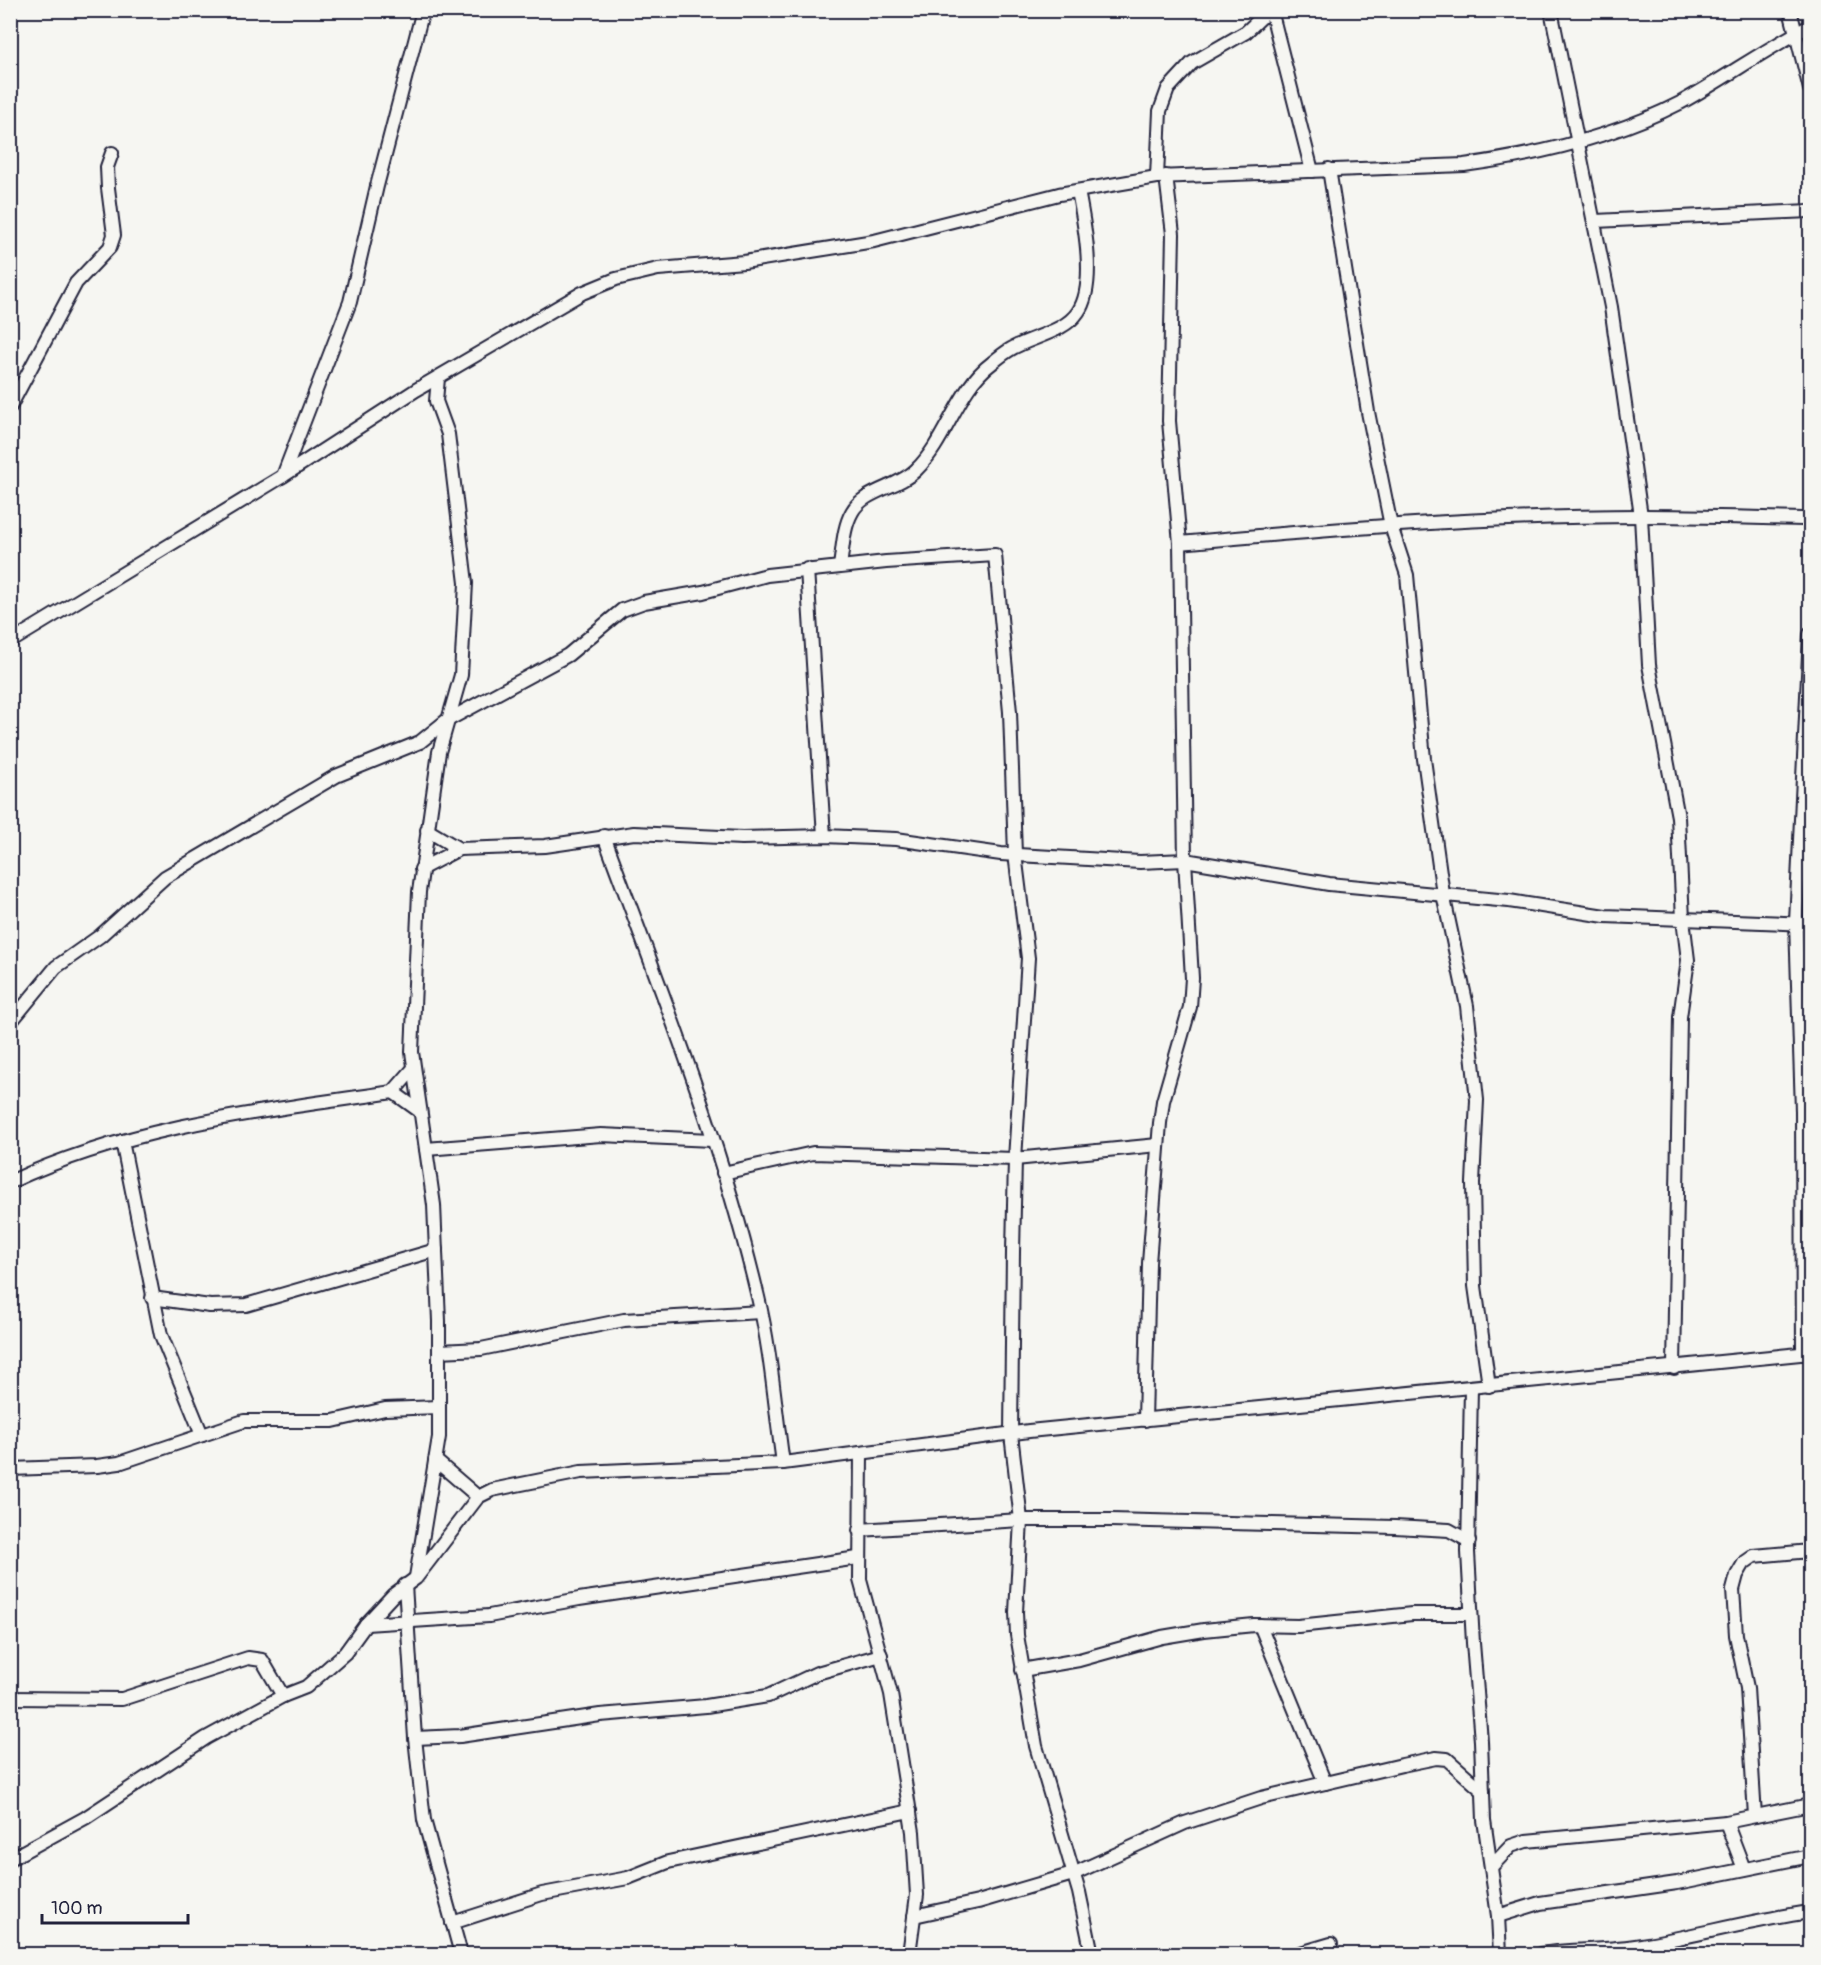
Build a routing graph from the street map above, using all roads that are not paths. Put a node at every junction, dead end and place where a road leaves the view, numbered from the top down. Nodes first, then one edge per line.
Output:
1 (423, 10) edge
2 (1270, 10) edge
3 (1551, 10) edge
4 (1791, 10) edge
5 (1810, 27) edge
6 (1797, 33) junction
7 (1810, 89) edge
8 (1578, 141) junction
9 (112, 153) dead end
10 (1329, 169) junction
11 (1312, 171) junction
12 (1162, 177) junction
13 (1078, 191) junction
14 (1810, 211) edge
15 (1594, 221) junction
16 (438, 378) junction
17 (416, 390) junction
18 (436, 401) junction
19 (10, 407) edge
20 (283, 476) junction
21 (1641, 516) junction
22 (1810, 519) edge
23 (1391, 526) junction
24 (1180, 543) junction
25 (840, 566) junction
26 (807, 569) junction
27 (1810, 634) edge
28 (10, 642) edge
29 (446, 721) junction
30 (1808, 723) edge
31 (427, 830) junction
32 (603, 836) junction
33 (824, 836) junction
34 (459, 849) junction
35 (1015, 854) junction
36 (1185, 860) junction
37 (421, 869) junction
38 (1443, 894) junction
39 (1683, 919) junction
40 (1796, 922) junction
41 (1810, 924) edge
42 (11, 1022) edge
43 (414, 1068) junction
44 (393, 1092) junction
45 (418, 1110) junction
46 (1806, 1110) edge
47 (712, 1140) junction
48 (122, 1142) junction
49 (1158, 1145) junction
50 (426, 1149) junction
51 (1015, 1159) junction
52 (723, 1173) junction
53 (10, 1182) edge
54 (436, 1250) junction
55 (152, 1298) junction
56 (761, 1312) junction
57 (439, 1351) junction
58 (1807, 1353) edge
59 (1674, 1368) junction
60 (1489, 1386) junction
61 (1471, 1387) junction
62 (439, 1407) junction
63 (1146, 1420) junction
64 (1011, 1434) junction
65 (201, 1435) junction
66 (861, 1453) junction
67 (435, 1460) junction
68 (783, 1463) junction
69 (10, 1469) edge
70 (478, 1497) junction
71 (1470, 1516) junction
72 (1021, 1521) junction
73 (859, 1530) junction
74 (1449, 1530) junction
75 (1469, 1541) junction
76 (1810, 1551) edge
77 (858, 1558) junction
78 (410, 1581) junction
79 (1471, 1614) junction
80 (409, 1622) junction
81 (366, 1624) junction
82 (1260, 1625) junction
83 (881, 1655) junction
84 (1022, 1670) junction
85 (283, 1696) junction
86 (10, 1698) edge
87 (415, 1738) junction
88 (1325, 1782) junction
89 (1483, 1791) junction
90 (1810, 1805) edge
91 (910, 1811) junction
92 (1755, 1816) junction
93 (1726, 1822) junction
94 (1810, 1857) edge
95 (10, 1858) edge
96 (1491, 1867) junction
97 (1744, 1869) junction
98 (1073, 1874) junction
99 (1810, 1912) edge
100 (914, 1916) junction
101 (1498, 1916) junction
102 (452, 1923) junction
103 (1331, 1944) dead end
104 (461, 1954) edge
105 (909, 1954) edge
106 (1092, 1954) edge
107 (1297, 1954) edge
108 (1500, 1954) edge
109 (1540, 1954) edge

1 - 20 street
2 - 11 street
2 - 12 street
3 - 8 street
4 - 6 street
5 - 6 street
6 - 7 street
6 - 8 street
8 - 10 street
8 - 15 street
9 - 19 street
10 - 11 street
10 - 23 street
11 - 12 street
12 - 13 street
12 - 24 street
13 - 16 street
13 - 25 street
14 - 15 street
15 - 21 street
16 - 17 street
16 - 18 street
17 - 18 street
17 - 20 street
18 - 29 street
20 - 28 street
21 - 22 street
21 - 23 street
21 - 39 street
23 - 24 street
23 - 38 street
24 - 36 street
25 - 26 street
25 - 35 street
26 - 29 street
26 - 33 street
27 - 30 street
29 - 31 street
29 - 42 street
30 - 40 street
31 - 34 street
31 - 37 street
32 - 33 street
32 - 34 street
32 - 47 street
33 - 35 street
34 - 37 street
35 - 36 street
35 - 51 street
36 - 38 street
36 - 49 street
37 - 43 street
38 - 39 street
38 - 60 street
39 - 40 street
39 - 59 street
40 - 41 street
40 - 46 street
43 - 44 street
43 - 45 street
44 - 45 street
44 - 48 street
45 - 50 street
46 - 58 street
47 - 50 street
47 - 52 street
48 - 53 street
48 - 55 street
49 - 51 street
49 - 63 street
50 - 54 street
51 - 52 street
51 - 64 street
52 - 56 street
54 - 55 street
54 - 57 street
55 - 65 street
56 - 57 street
56 - 68 street
57 - 62 street
58 - 59 street
59 - 60 street
60 - 61 street
61 - 63 street
61 - 71 street
62 - 65 street
62 - 67 street
63 - 64 street
64 - 66 street
64 - 72 street
65 - 69 street
66 - 68 street
66 - 73 street
67 - 70 street
67 - 78 street
68 - 70 street
70 - 78 street
71 - 74 street
71 - 75 street
72 - 73 street
72 - 74 street
72 - 84 street
73 - 77 street
74 - 75 street
75 - 79 street
76 - 92 street
77 - 80 street
77 - 83 street
78 - 80 street
78 - 81 street
79 - 82 street
79 - 89 street
80 - 81 street
80 - 87 street
81 - 85 street
82 - 84 street
82 - 88 street
83 - 87 street
83 - 91 street
84 - 98 street
85 - 86 street
85 - 95 street
87 - 102 street
88 - 89 street
88 - 98 street
89 - 96 street
90 - 92 street
91 - 100 street
91 - 102 street
92 - 93 street
93 - 96 street
93 - 97 street
94 - 97 street
96 - 101 street
97 - 101 street
98 - 100 street
98 - 106 street
99 - 109 street
100 - 105 street
101 - 108 street
102 - 104 street
103 - 107 street

